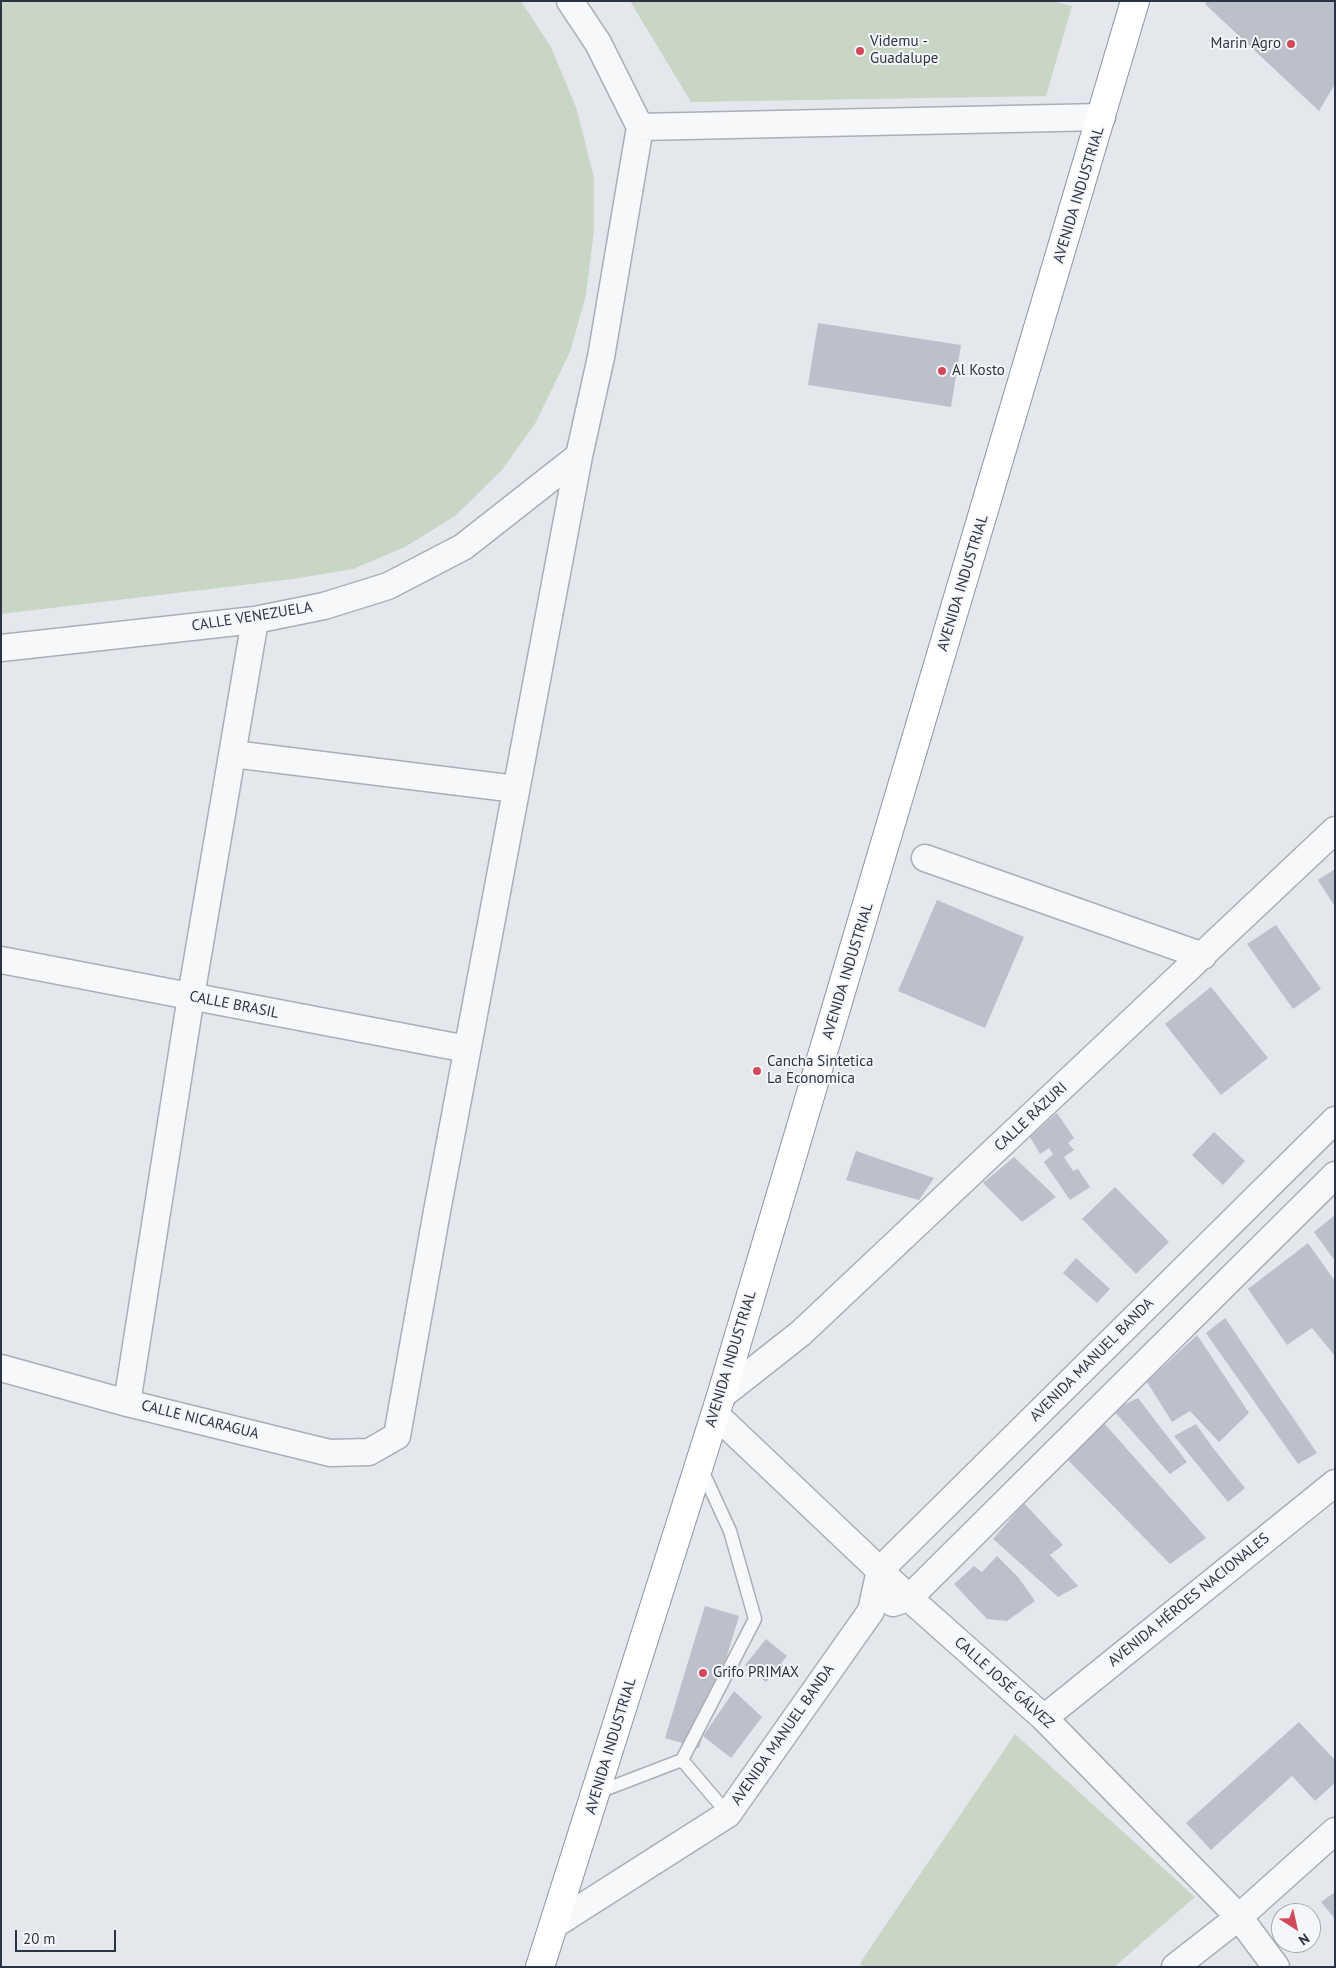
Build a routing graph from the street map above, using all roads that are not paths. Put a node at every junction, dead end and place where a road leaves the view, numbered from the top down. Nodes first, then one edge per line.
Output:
1 (570, 1) edge
2 (1136, 1) edge
3 (1102, 116) junction
4 (640, 127) junction
5 (579, 456) junction
6 (255, 620) junction
7 (1, 648) edge
8 (233, 754) junction
9 (516, 789) junction
10 (1335, 830) edge
11 (925, 858) dead end
12 (1203, 956) junction
13 (1, 960) edge
14 (191, 996) junction
15 (467, 1048) junction
16 (1335, 1120) edge
17 (1335, 1175) edge
18 (1, 1368) edge
19 (127, 1403) junction
20 (718, 1405) junction
21 (699, 1464) junction
22 (1335, 1483) edge
23 (880, 1570) junction
24 (909, 1598) junction
25 (871, 1611) junction
26 (1044, 1718) junction
27 (682, 1760) junction
28 (596, 1793) junction
29 (728, 1814) junction
30 (1335, 1832) edge
31 (1239, 1917) junction
32 (554, 1926) junction
33 (540, 1967) edge
34 (1174, 1967) edge
35 (1276, 1967) edge

1 - 4 street
2 - 3 highway, AVENIDA INDUSTRIAL
3 - 4 street
3 - 20 highway, AVENIDA INDUSTRIAL
4 - 5 street
5 - 6 street, CALLE VENEZUELA
5 - 9 street
6 - 7 street, CALLE VENEZUELA
6 - 8 street
8 - 9 street
8 - 14 street
9 - 15 street
10 - 12 street, CALLE RÁZURI
11 - 12 street
12 - 20 street, CALLE RÁZURI
13 - 14 street, CALLE BRASIL
14 - 15 street, CALLE BRASIL
14 - 19 street
15 - 19 street, CALLE NICARAGUA
16 - 23 street, AVENIDA MANUEL BANDA
17 - 24 street
18 - 19 street, CALLE NICARAGUA
20 - 21 highway, AVENIDA INDUSTRIAL
20 - 23 street, CALLE JOSÉ GÁLVEZ
21 - 27 lane
21 - 28 highway, AVENIDA INDUSTRIAL
22 - 26 street, AVENIDA HÉROES NACIONALES
23 - 24 street, CALLE JOSÉ GÁLVEZ
23 - 25 street, AVENIDA MANUEL BANDA
24 - 25 street
24 - 26 street, CALLE JOSÉ GÁLVEZ
25 - 29 street, AVENIDA MANUEL BANDA
26 - 31 street, CALLE JOSÉ GÁLVEZ
27 - 28 lane
27 - 29 lane
28 - 32 highway, AVENIDA INDUSTRIAL
29 - 32 street, AVENIDA MANUEL BANDA
30 - 31 street
31 - 34 street
31 - 35 street, CALLE JOSÉ GÁLVEZ
32 - 33 highway, AVENIDA INDUSTRIAL

